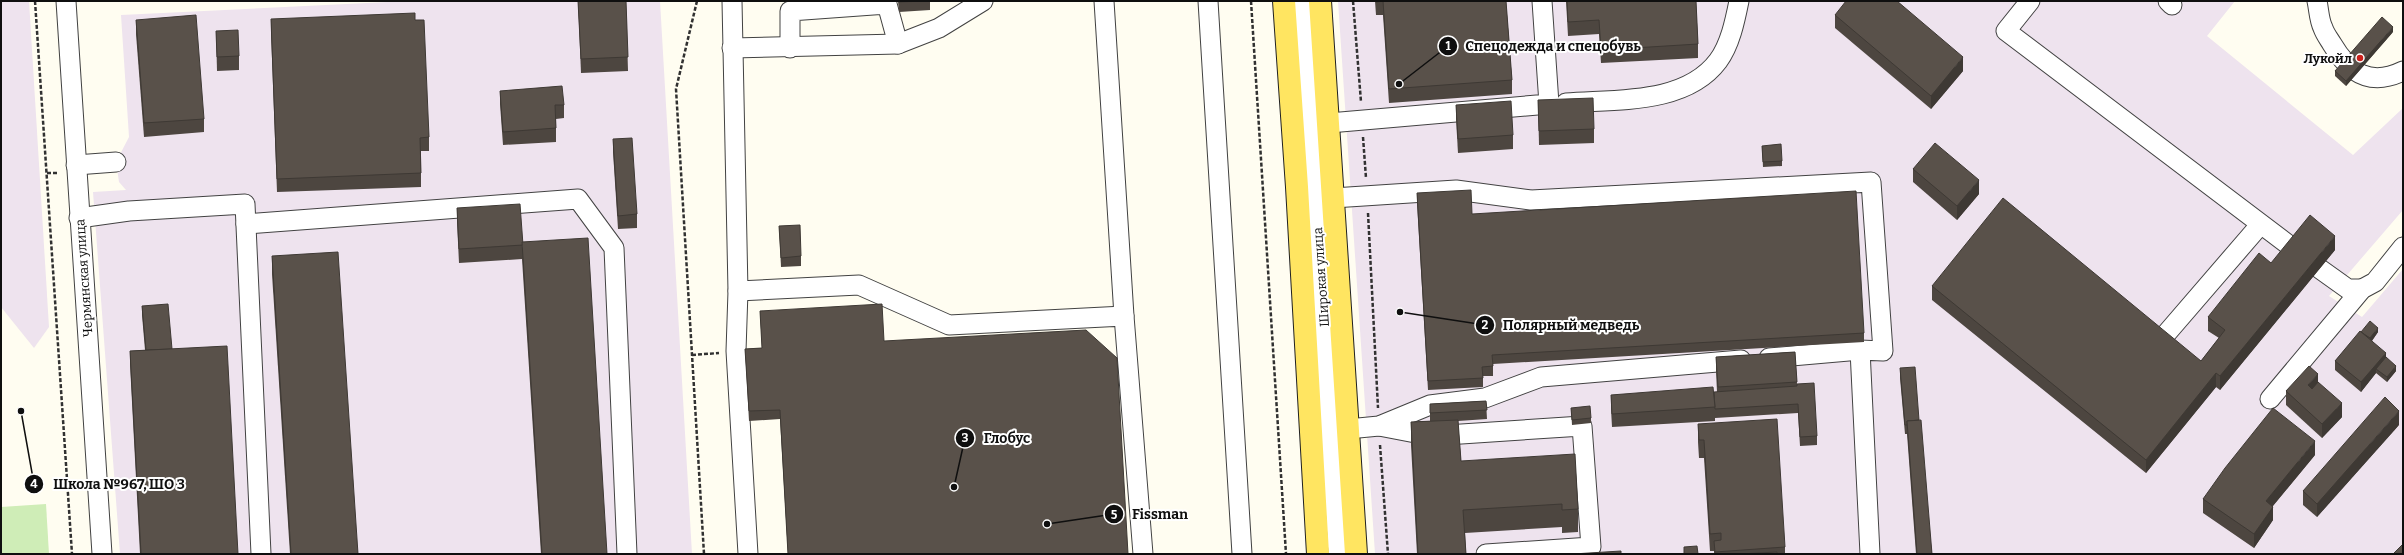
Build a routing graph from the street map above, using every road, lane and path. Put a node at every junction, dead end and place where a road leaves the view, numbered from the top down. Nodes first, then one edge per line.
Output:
1 (35, 1) edge
2 (66, 1) edge
3 (697, 1) edge
4 (732, 1) edge
5 (983, 1) edge
6 (1104, 1) edge
7 (1208, 1) edge
8 (1251, 1) edge
9 (1284, 1) edge
10 (1303, 1) edge
11 (1320, 1) edge
12 (1353, 1) edge
13 (1542, 1) edge
14 (1739, 1) edge
15 (2030, 1) edge
16 (2317, 1) edge
17 (898, 44) junction
18 (732, 48) junction
19 (790, 48) junction
20 (2403, 71) edge
21 (1549, 104) junction
22 (1362, 120) junction
23 (1329, 123) junction
24 (116, 162) dead end
25 (76, 164) junction
26 (1367, 196) junction
27 (1334, 198) junction
28 (79, 218) junction
29 (246, 224) junction
30 (2260, 225) junction
31 (2403, 247) edge
32 (2294, 249) edge
33 (2320, 269) edge
34 (2362, 289) junction
35 (738, 291) junction
36 (1124, 316) junction
37 (2166, 334) edge
38 (1860, 350) junction
39 (721, 352) dead end
40 (692, 355) junction
41 (2270, 399) dead end
42 (1379, 426) junction
43 (1348, 429) junction
44 (72, 554) edge
45 (102, 554) edge
46 (261, 554) edge
47 (628, 554) edge
48 (704, 554) edge
49 (748, 554) edge
50 (1143, 554) edge
51 (1242, 554) edge
52 (1286, 554) edge
53 (1318, 554) edge
54 (1338, 554) edge
55 (1356, 554) edge
56 (1388, 554) edge
57 (1486, 554) edge
58 (1870, 554) edge

1 - 44 path
2 - 25 street, Чермянская улица
3 - 40 path
4 - 18 street
5 - 17 street
6 - 36 street
7 - 51 street
8 - 52 path
9 - 53 main road, Широкая улица
10 - 54 street, Широкая улица
11 - 23 main road, Широкая улица
12 - 22 path
13 - 21 street
14 - 21 street
15 - 30 street
16 - 20 street
17 - 19 street
17 - 19 street
18 - 19 street
18 - 35 street
21 - 22 street
22 - 23 street
22 - 26 path
23 - 27 main road, Широкая улица
24 - 25 street
25 - 28 street, Чермянская улица
26 - 27 street
26 - 38 street
26 - 42 path
27 - 43 main road, Широкая улица
28 - 29 street
28 - 45 street, Чермянская улица
29 - 46 street
29 - 47 street
30 - 32 street
30 - 37 street
31 - 34 street
33 - 34 street
34 - 41 street
35 - 36 street
35 - 49 street
36 - 50 street
38 - 42 street
38 - 58 street
39 - 40 path
40 - 48 path
42 - 43 street
42 - 56 path
42 - 57 street
43 - 55 main road, Широкая улица

